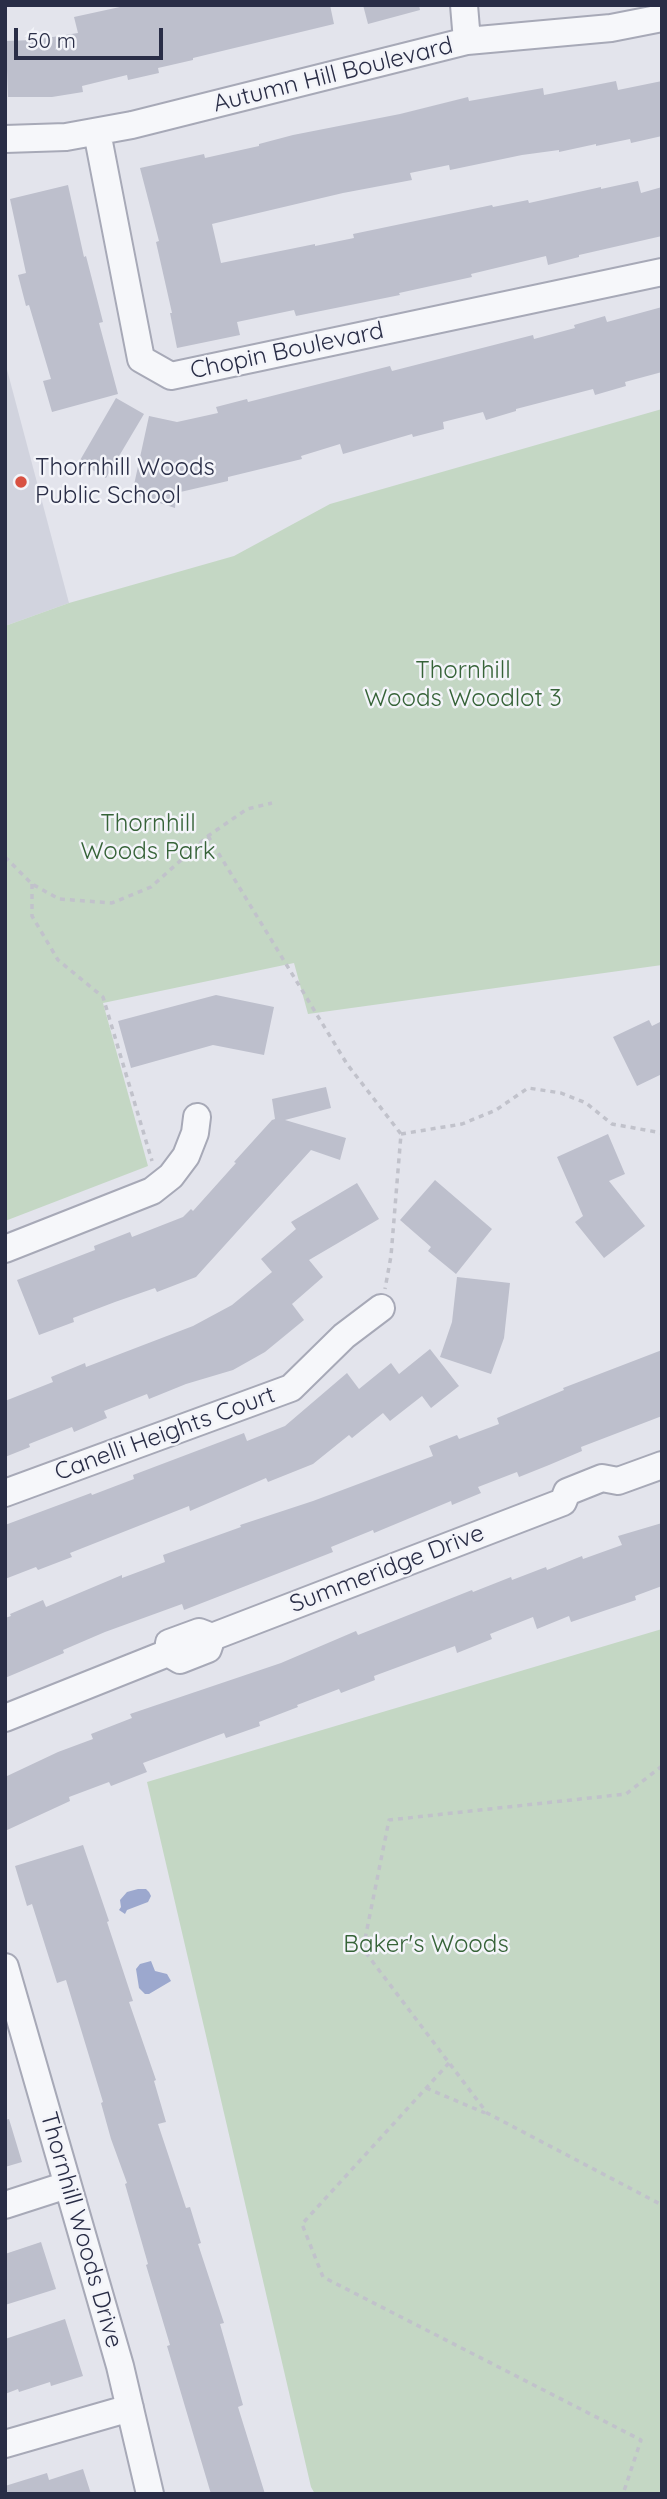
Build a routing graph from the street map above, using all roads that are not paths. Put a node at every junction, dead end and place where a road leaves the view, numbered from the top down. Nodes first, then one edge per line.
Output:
1 (464, 5) edge
2 (662, 18) edge
3 (467, 41) junction
4 (97, 132) junction
5 (5, 139) edge
6 (662, 272) edge
7 (197, 1117) dead end
8 (5, 1249) edge
9 (382, 1308) road end
10 (662, 1465) edge
11 (5, 1493) edge
12 (5, 1718) edge
13 (7, 1977) edge
14 (67, 2185) junction
15 (5, 2205) edge
16 (130, 2408) junction
17 (5, 2444) edge
18 (150, 2494) edge

1 - 3 street
2 - 3 street, Autumn Hill Boulevard
3 - 4 street, Autumn Hill Boulevard
4 - 5 street, Autumn Hill Boulevard
4 - 6 street, Chopin Boulevard
7 - 8 street
9 - 11 street, Canelli Heights Court
10 - 12 street, Summeridge Drive
13 - 14 street, Thornhill Woods Drive
14 - 15 street
14 - 16 street, Thornhill Woods Drive
16 - 17 street
16 - 18 street, Thornhill Woods Drive

